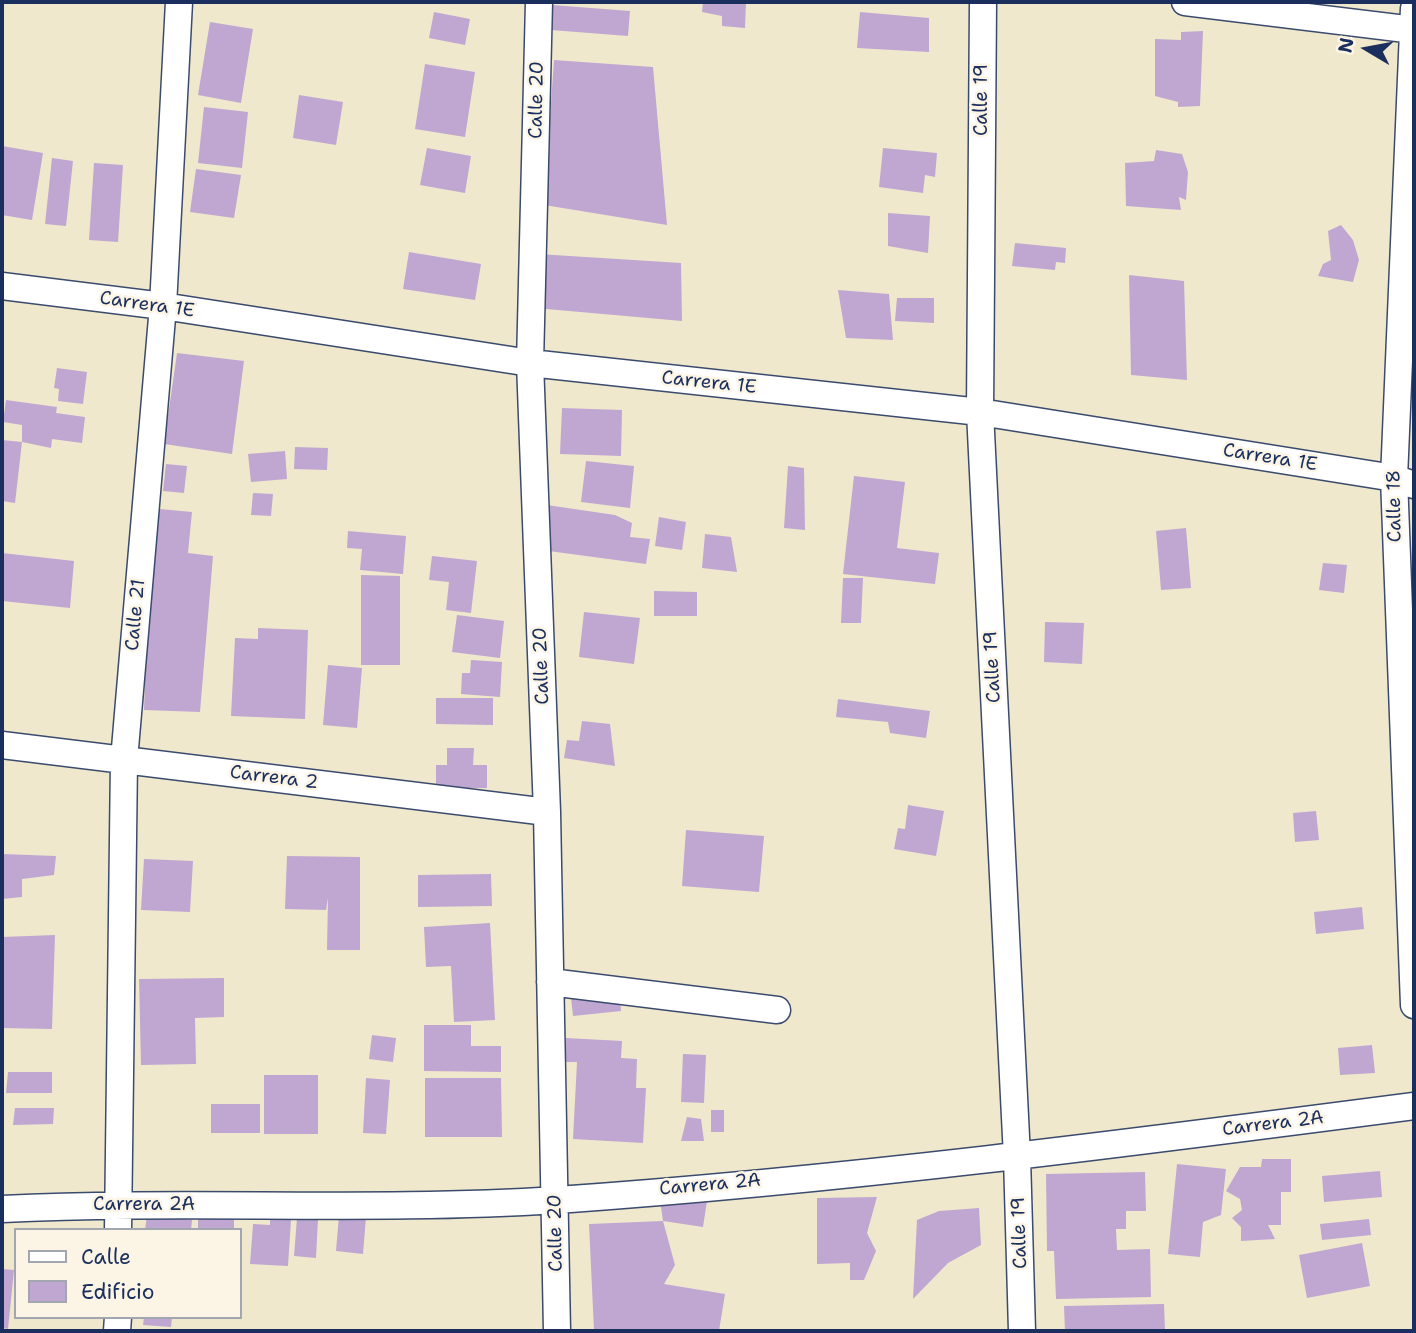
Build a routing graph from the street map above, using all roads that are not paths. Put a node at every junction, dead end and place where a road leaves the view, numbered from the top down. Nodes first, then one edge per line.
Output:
1 (179, 2) edge
2 (539, 2) edge
3 (983, 2) edge
4 (1185, 2) edge
5 (1414, 23) edge
6 (2, 286) edge
7 (163, 306) junction
8 (530, 363) junction
9 (980, 412) junction
10 (1404, 481) edge
11 (2, 745) edge
12 (124, 760) junction
13 (547, 812) junction
14 (551, 982) junction
15 (1414, 1005) edge
16 (776, 1010) dead end
17 (1414, 1107) edge
18 (1017, 1157) junction
19 (556, 1200) junction
20 (118, 1203) junction
21 (2, 1209) edge
22 (118, 1228) edge
23 (557, 1331) edge
24 (1022, 1331) edge

1 - 7 street, Calle 21
2 - 8 street, Calle 20
3 - 9 street, Calle 19
4 - 5 street
5 - 10 street, Calle 18
6 - 7 street, Carrera 1E
7 - 8 street, Carrera 1E
7 - 12 street, Calle 21
8 - 9 street, Carrera 1E
8 - 13 street, Calle 20
9 - 10 street, Carrera 1E
9 - 18 street, Calle 19
10 - 15 street, Calle 18
11 - 12 street, Carrera 2
12 - 13 street, Carrera 2
12 - 20 street, Calle 21
13 - 14 street, Calle 20
14 - 16 street
14 - 19 street, Calle 20
17 - 18 street, Carrera 2A
18 - 19 street, Carrera 2A
18 - 24 street, Calle 19
19 - 20 street, Carrera 2A
19 - 23 street, Calle 20
20 - 21 street, Carrera 2A
20 - 22 street, Calle 21

